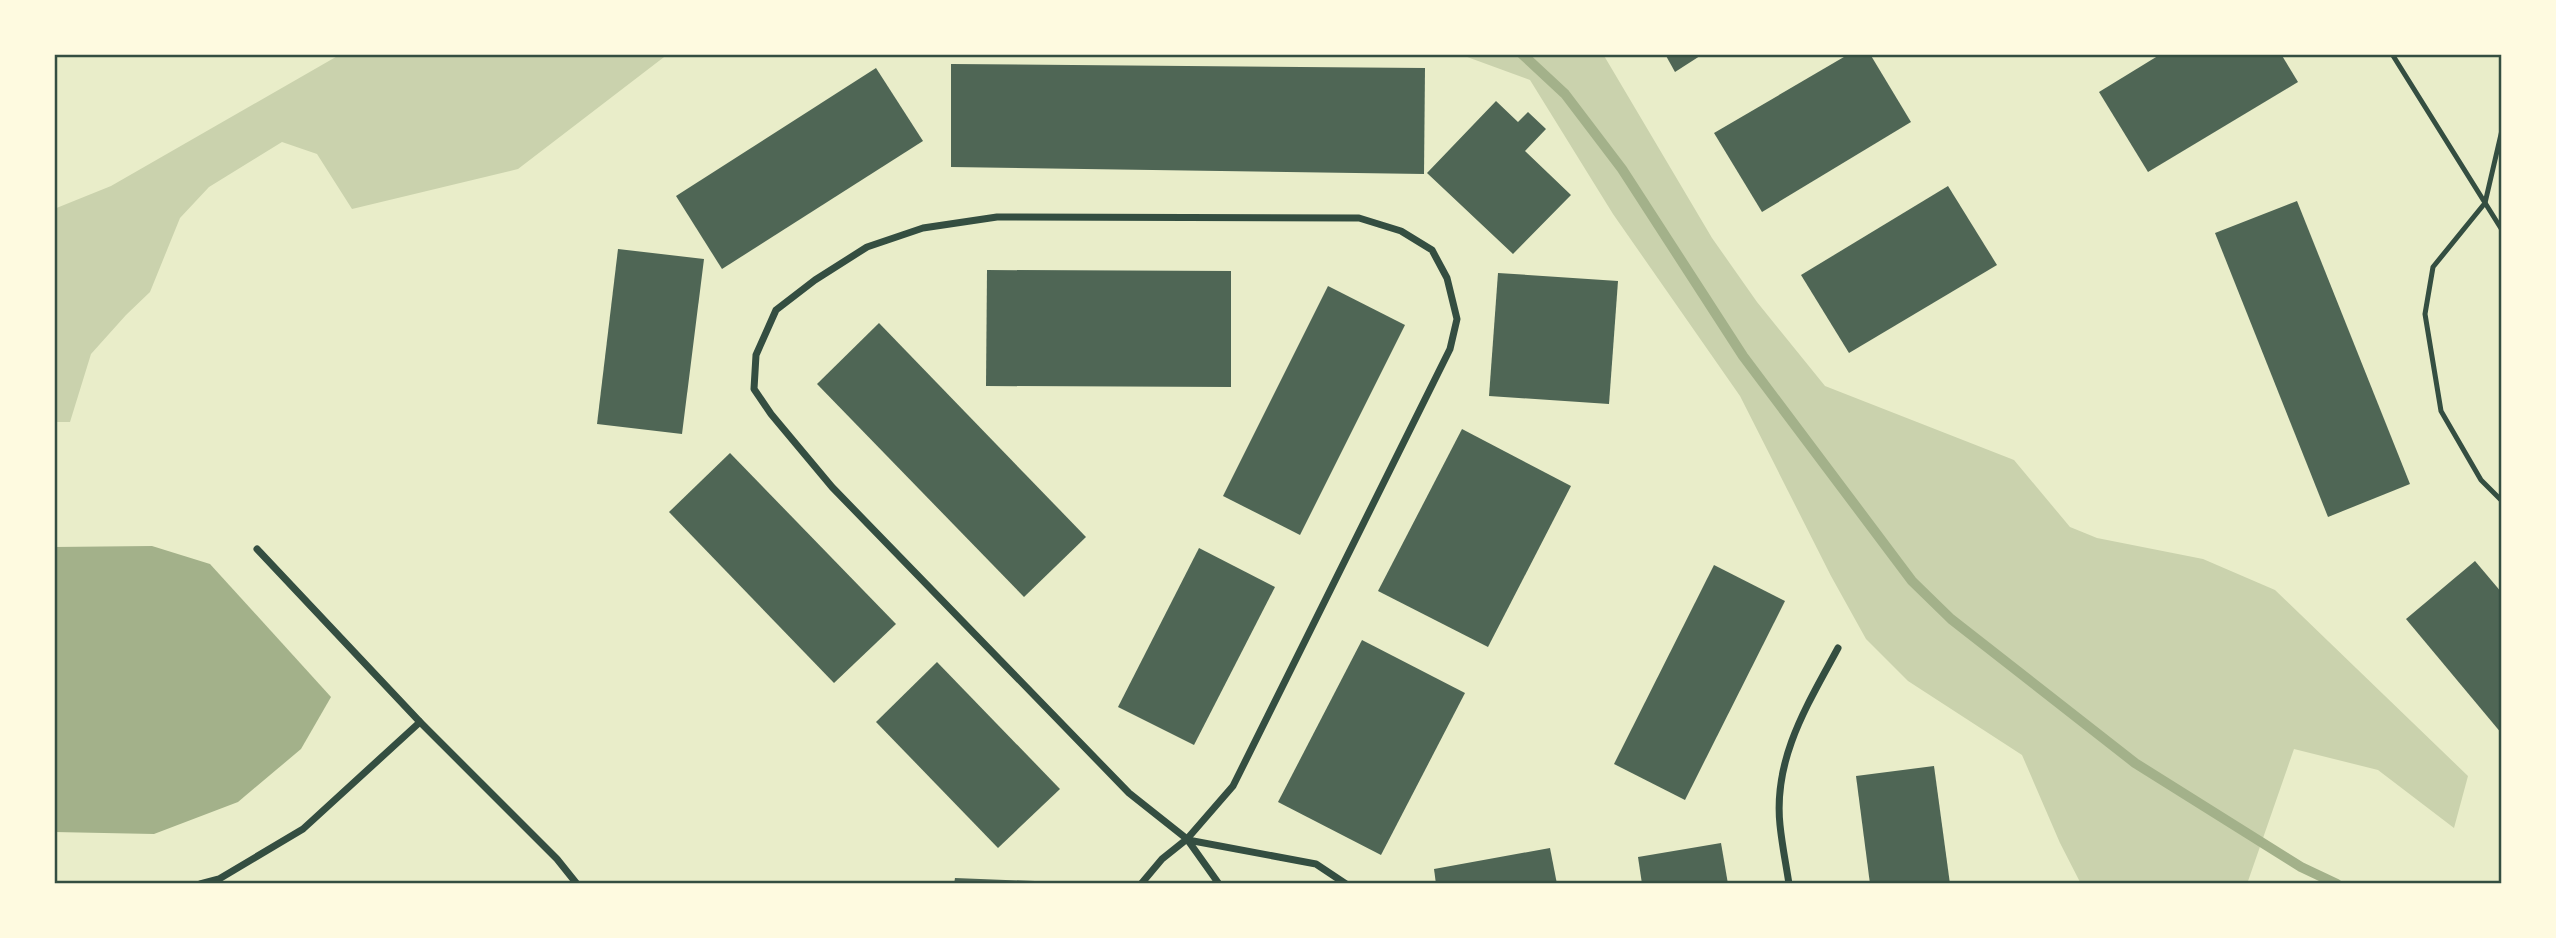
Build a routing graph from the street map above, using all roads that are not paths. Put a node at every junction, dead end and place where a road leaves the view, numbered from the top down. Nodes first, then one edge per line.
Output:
1 (2392, 54) edge
2 (2502, 130) edge
3 (2485, 203) junction
4 (2502, 230) edge
5 (2502, 501) edge
6 (257, 549) dead end
7 (1838, 648) dead end
8 (420, 722) junction
9 (1187, 839) junction
10 (200, 884) edge
11 (577, 884) edge
12 (1141, 884) edge
13 (1219, 884) edge
14 (1346, 884) edge
15 (1790, 884) edge

1 - 3 lane
2 - 3 lane
3 - 4 lane
3 - 5 lane
6 - 8 street
7 - 15 street
8 - 10 street
8 - 11 street
9 - 9 street
9 - 12 street
9 - 13 street
9 - 14 street

